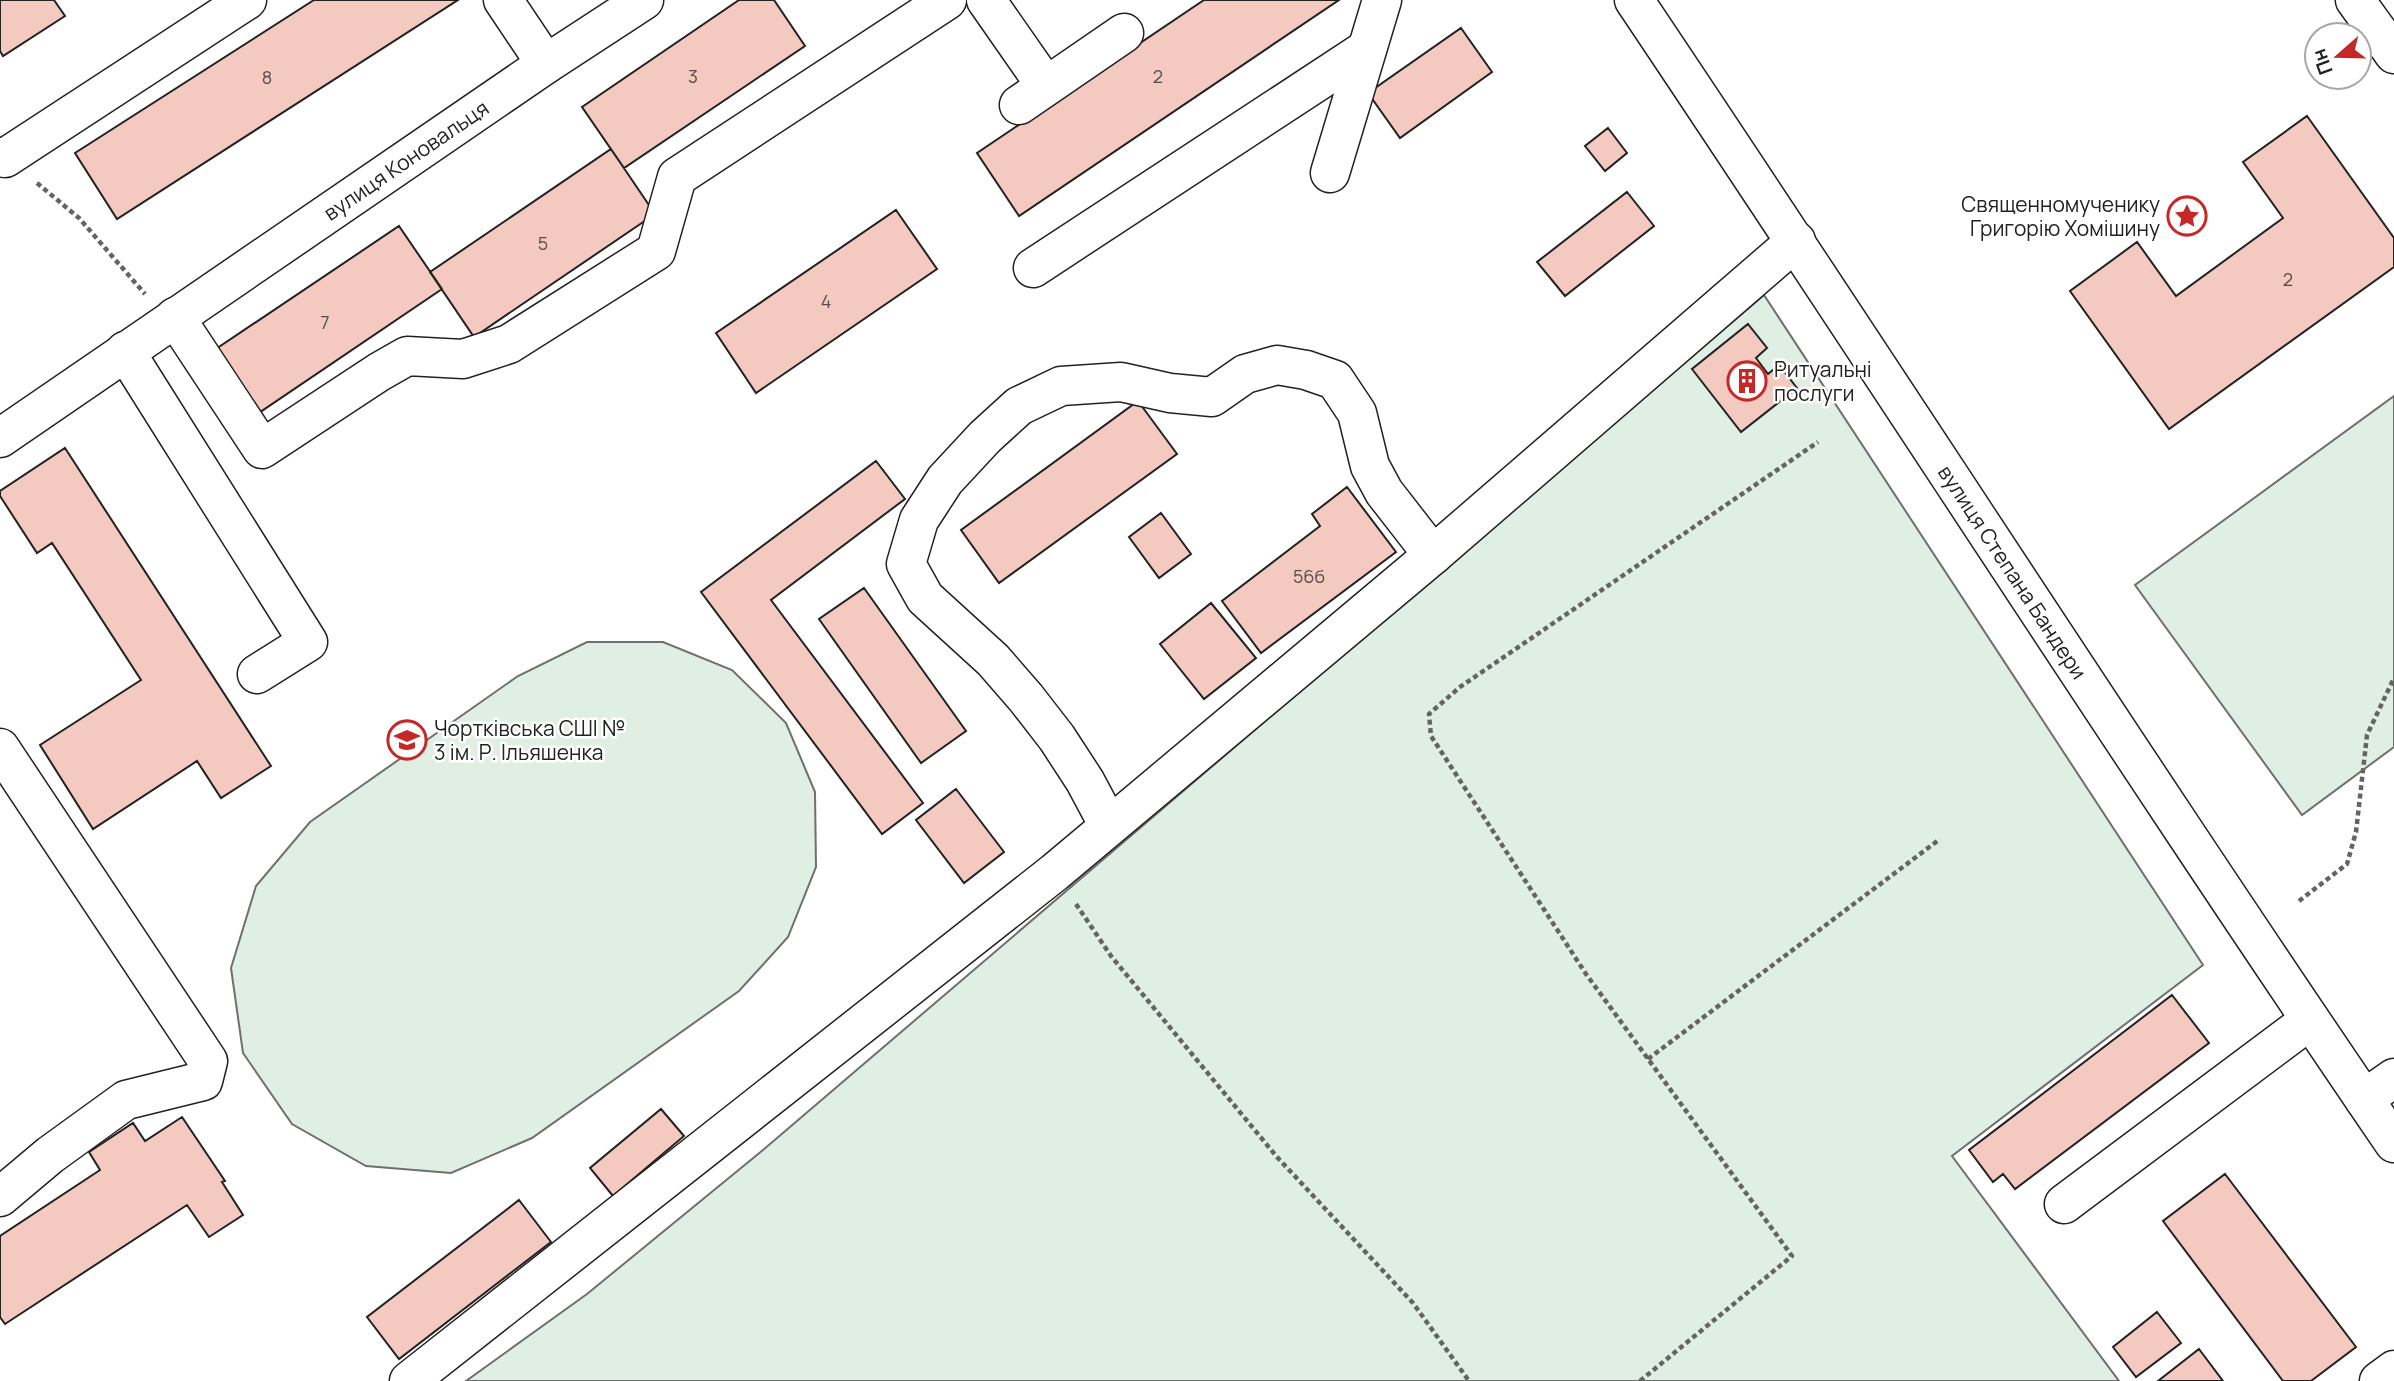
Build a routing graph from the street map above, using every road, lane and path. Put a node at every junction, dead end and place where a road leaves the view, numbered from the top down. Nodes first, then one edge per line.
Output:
1 (247, 0) edge
2 (503, 0) edge
3 (644, 0) edge
4 (947, 0) edge
5 (986, 0) edge
6 (1382, 0) edge
7 (1634, 0) edge
8 (2355, 0) edge
9 (1124, 33) dead end
10 (1367, 49) junction
11 (2394, 54) edge
12 (546, 64) junction
13 (3, 157) edge
14 (1329, 173) dead end
15 (1796, 241) junction
16 (1033, 268) dead end
17 (172, 319) junction
18 (125, 351) junction
19 (0, 438) edge
20 (1818, 442) dead end
21 (1433, 555) junction
22 (257, 674) dead end
23 (2394, 678) edge
24 (0, 748) edge
25 (1110, 826) junction
26 (1940, 839) dead end
27 (1055, 872) junction
28 (2299, 901) dead end
29 (2311, 1020) junction
30 (1648, 1059) junction
31 (2379, 1089) edge
32 (2394, 1143) edge
33 (0, 1197) edge
34 (2064, 1204) dead end
35 (2394, 1370) edge
36 (408, 1381) edge
37 (1469, 1381) edge
38 (1640, 1381) edge
39 (2379, 1381) edge

1 - 13 street
2 - 12 street
3 - 12 street, вулиця Коновальця
4 - 17 street
5 - 9 street
6 - 10 street
7 - 15 street, вулиця Степана Бандери
8 - 11 street
10 - 14 street
10 - 16 street
12 - 17 street, вулиця Коновальця
13 - 17 path
15 - 21 street
15 - 29 street, вулиця Степана Бандери
17 - 18 street, вулиця Коновальця
18 - 19 street, вулиця Коновальця
18 - 22 street
20 - 30 path
21 - 25 street
21 - 25 street
23 - 28 path
24 - 33 street
25 - 27 street
26 - 30 path
27 - 36 street
27 - 37 path
29 - 31 street, вулиця Степана Бандери
29 - 34 street
30 - 38 path
31 - 32 street, вулиця Степана Бандери
35 - 39 street

